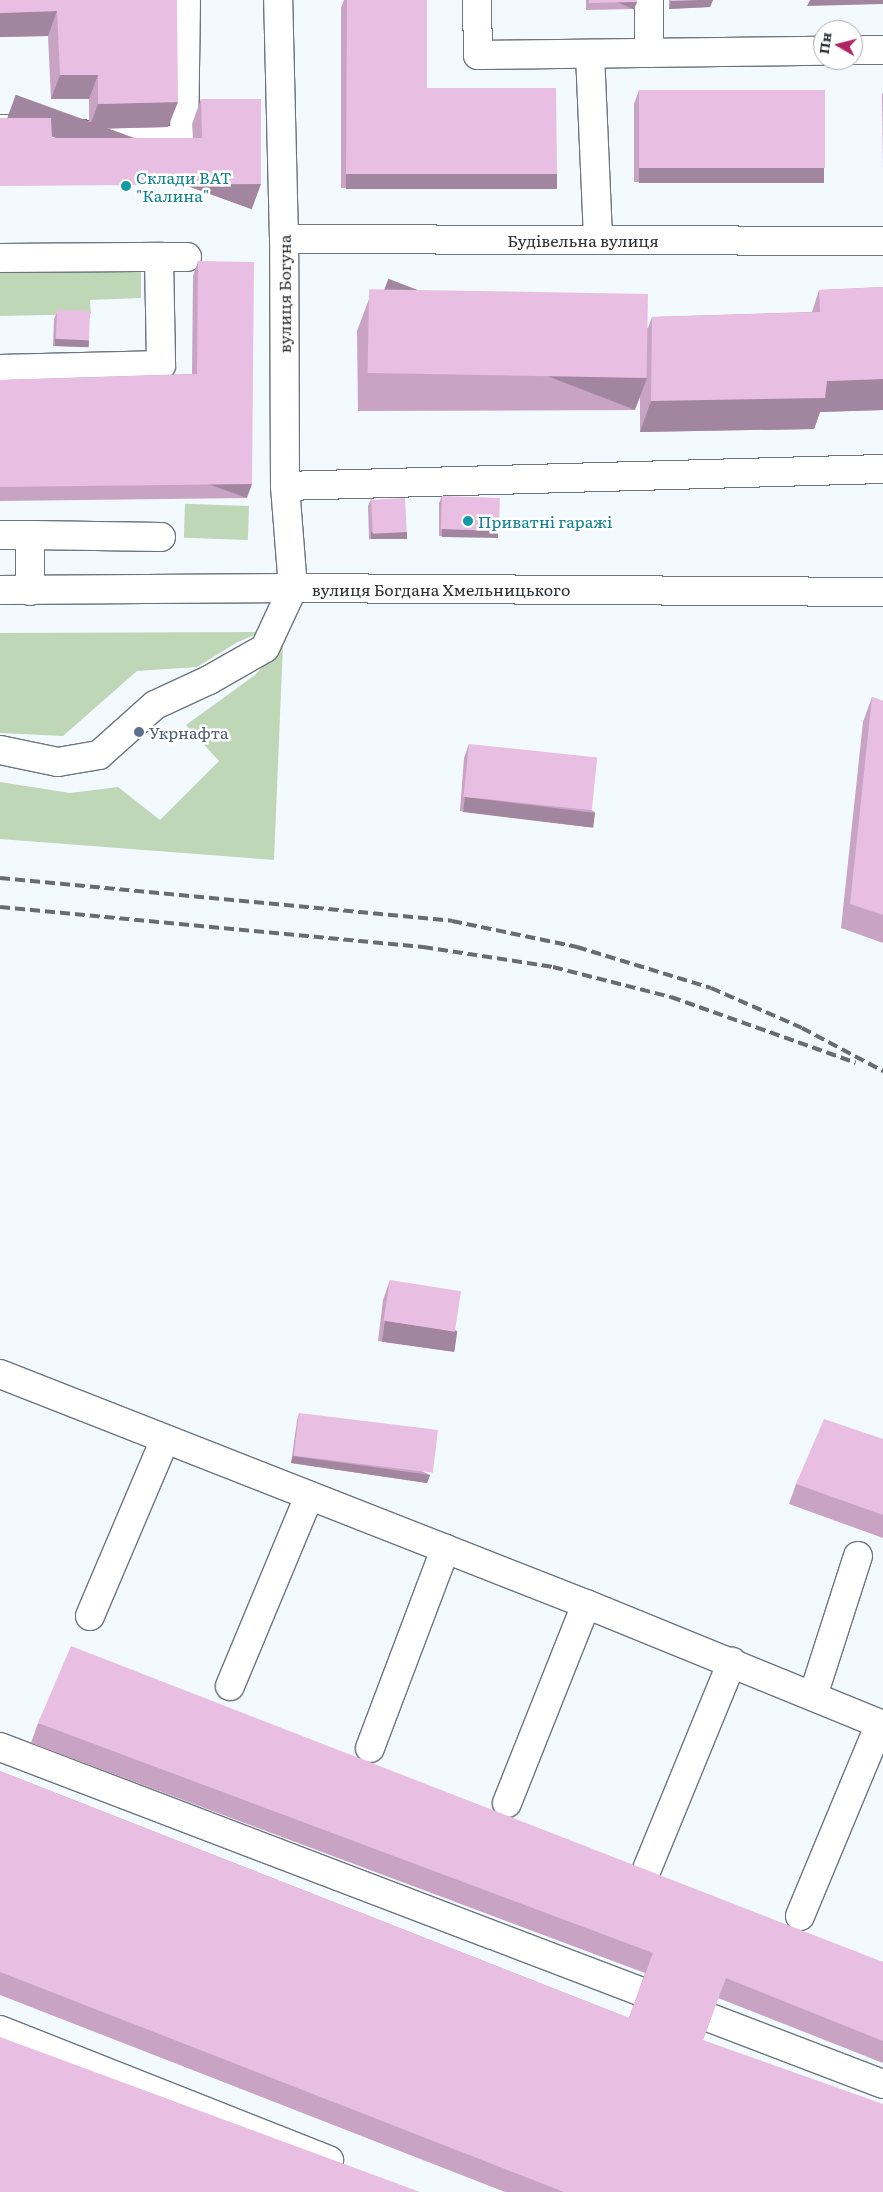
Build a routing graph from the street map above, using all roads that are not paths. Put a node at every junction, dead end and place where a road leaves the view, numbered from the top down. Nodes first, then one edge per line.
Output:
1 (186, 0) edge
2 (278, 0) edge
3 (478, 0) edge
4 (649, 0) edge
5 (863, 50) edge
6 (883, 50) edge
7 (813, 51) edge
8 (649, 53) junction
9 (590, 54) junction
10 (0, 129) edge
11 (284, 239) junction
12 (598, 240) junction
13 (883, 240) edge
14 (159, 257) junction
15 (187, 257) dead end
16 (0, 258) edge
17 (0, 369) edge
18 (883, 469) edge
19 (285, 486) junction
20 (0, 535) edge
21 (30, 535) junction
22 (161, 537) dead end
23 (293, 588) junction
24 (0, 590) edge
25 (30, 591) junction
26 (883, 592) edge
27 (0, 750) edge
28 (2, 1380) edge
29 (166, 1439) junction
30 (309, 1496) junction
31 (445, 1549) junction
32 (858, 1556) dead end
33 (586, 1604) junction
34 (90, 1616) dead end
35 (732, 1662) junction
36 (230, 1686) dead end
37 (813, 1696) junction
38 (881, 1724) edge
39 (0, 1747) edge
40 (370, 1748) dead end
41 (507, 1803) dead end
42 (647, 1869) edge
43 (800, 1916) dead end
44 (0, 2030) edge
45 (883, 2084) edge
46 (352, 2170) edge

1 - 10 street
2 - 11 street, вулиця Богуна
3 - 9 street
4 - 8 street
5 - 6 street
7 - 8 street
8 - 9 street
9 - 12 street
11 - 12 street, Будівельна вулиця
11 - 19 street, вулиця Богуна
12 - 13 street, Будівельна вулиця
14 - 15 street
14 - 16 street
14 - 17 street
18 - 19 street
19 - 23 street, вулиця Богуна
20 - 21 street
21 - 22 street
21 - 25 street
23 - 25 street, вулиця Богдана Хмельницького
23 - 26 street, вулиця Богдана Хмельницького
23 - 27 street
24 - 25 street, вулиця Богдана Хмельницького
28 - 29 street
29 - 30 street
29 - 34 street
30 - 31 street
30 - 36 street
31 - 33 street
31 - 40 street
32 - 37 street
33 - 35 street
33 - 41 street
35 - 37 street
35 - 42 street
37 - 38 street
38 - 43 street
39 - 45 street
44 - 46 street

